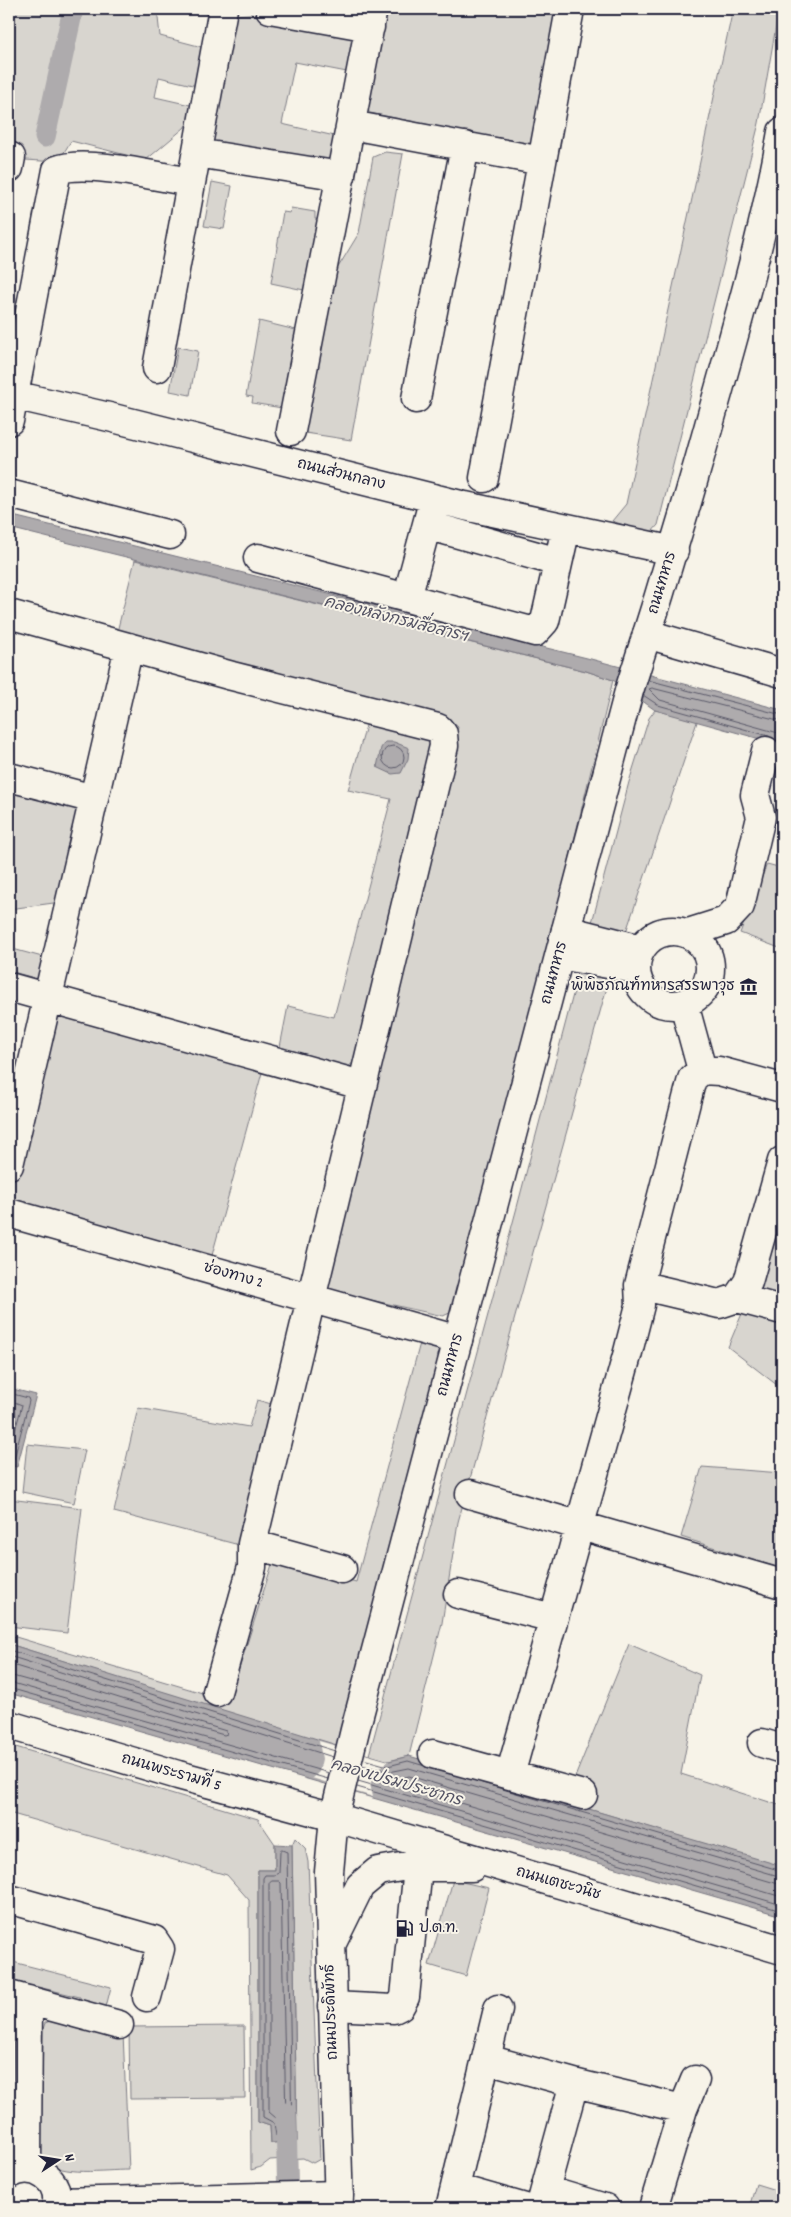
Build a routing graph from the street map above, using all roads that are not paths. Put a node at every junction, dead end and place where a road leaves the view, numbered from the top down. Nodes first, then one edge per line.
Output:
1 (223, 9) edge
2 (270, 9) edge
3 (570, 9) edge
4 (372, 18) edge
5 (351, 125) junction
6 (782, 132) edge
7 (465, 146) junction
8 (197, 153) junction
9 (542, 161) junction
10 (341, 176) junction
11 (191, 182) junction
12 (157, 368) dead end
13 (416, 399) dead end
14 (10, 403) edge
15 (291, 431) dead end
16 (484, 478) dead end
17 (9, 494) edge
18 (434, 498) junction
19 (427, 525) junction
20 (566, 528) junction
21 (170, 535) dead end
22 (674, 551) junction
23 (258, 558) dead end
24 (558, 562) junction
25 (407, 598) junction
26 (9, 614) edge
27 (644, 643) junction
28 (129, 647) junction
29 (782, 673) edge
30 (766, 751) dead end
31 (9, 777) edge
32 (94, 799) junction
33 (688, 933) junction
34 (563, 943) junction
35 (638, 959) junction
36 (9, 987) edge
37 (47, 998) junction
38 (684, 1004) junction
39 (702, 1070) junction
40 (361, 1086) junction
41 (782, 1088) edge
42 (782, 1161) edge
43 (9, 1165) edge
44 (9, 1213) edge
45 (639, 1285) junction
46 (310, 1298) junction
47 (737, 1298) junction
48 (782, 1310) edge
49 (458, 1340) junction
50 (470, 1494) dead end
51 (579, 1526) junction
52 (252, 1544) junction
53 (342, 1569) dead end
54 (782, 1584) edge
55 (458, 1594) dead end
56 (554, 1618) junction
57 (217, 1692) dead end
58 (9, 1725) edge
59 (433, 1754) dead end
60 (510, 1774) junction
61 (583, 1796) dead end
62 (334, 1817) junction
63 (497, 1866) junction
64 (418, 1867) junction
65 (9, 1899) edge
66 (330, 1947) junction
67 (782, 1950) edge
68 (147, 1997) dead end
69 (18, 1998) edge
70 (332, 2006) junction
71 (498, 2009) dead end
72 (119, 2025) dead end
73 (488, 2059) junction
74 (695, 2080) dead end
75 (574, 2083) junction
76 (683, 2109) junction
77 (18, 2172) edge
78 (453, 2198) edge
79 (330, 2199) edge
80 (543, 2199) edge
81 (57, 2205) edge
82 (525, 2208) edge
83 (605, 2208) edge
84 (653, 2208) edge

1 - 8 main road
2 - 4 main road
3 - 9 main road
4 - 5 main road
5 - 7 main road
5 - 10 main road
6 - 22 main road, ถนนทหาร
7 - 9 main road
7 - 13 main road
8 - 10 main road
8 - 11 main road
9 - 16 main road
10 - 15 main road
11 - 12 main road
11 - 14 main road
14 - 18 main road, ถนนส่วนกลาง
17 - 21 main road
18 - 19 main road
18 - 20 main road, ถนนส่วนกลาง
19 - 24 main road
19 - 25 main road
20 - 22 main road, ถนนส่วนกลาง
20 - 24 main road
22 - 27 main road, ถนนทหาร
23 - 25 main road
24 - 25 main road
26 - 28 main road
27 - 29 main road
27 - 34 main road, ถนนทหาร
28 - 32 main road
28 - 40 main road
30 - 33 main road
31 - 32 main road
32 - 37 main road
33 - 35 main road
33 - 38 main road
34 - 35 main road
34 - 49 main road, ถนนทหาร
35 - 38 main road
36 - 37 main road
37 - 40 main road
37 - 43 main road
38 - 39 main road
39 - 41 main road
39 - 45 main road
40 - 46 main road
42 - 47 main road
44 - 46 main road, ช่องทาง 2
45 - 47 main road
45 - 51 main road
46 - 49 main road, ช่องทาง 2
46 - 52 main road
47 - 48 main road
49 - 62 main road, ถนนทหาร
50 - 51 main road
51 - 54 main road
51 - 56 main road
52 - 53 main road
52 - 57 main road
55 - 56 main road
56 - 60 main road
58 - 62 main road, ถนนพระรามที่ 5
59 - 60 main road
60 - 61 main road
62 - 63 main road, ถนนเตชะวนิช
62 - 66 main road, ถนนประดิพัทธ์
63 - 64 main road
63 - 67 main road, ถนนเตชะวนิช
64 - 66 main road
64 - 70 main road
65 - 68 main road
66 - 70 main road, ถนนประดิพัทธ์
69 - 72 main road
69 - 77 main road
70 - 79 main road, ถนนประดิพัทธ์
71 - 73 main road
73 - 75 main road
73 - 78 main road
74 - 76 main road
75 - 76 main road
75 - 80 main road
76 - 84 main road
77 - 81 main road
78 - 82 main road
79 - 81 main road
80 - 83 main road

